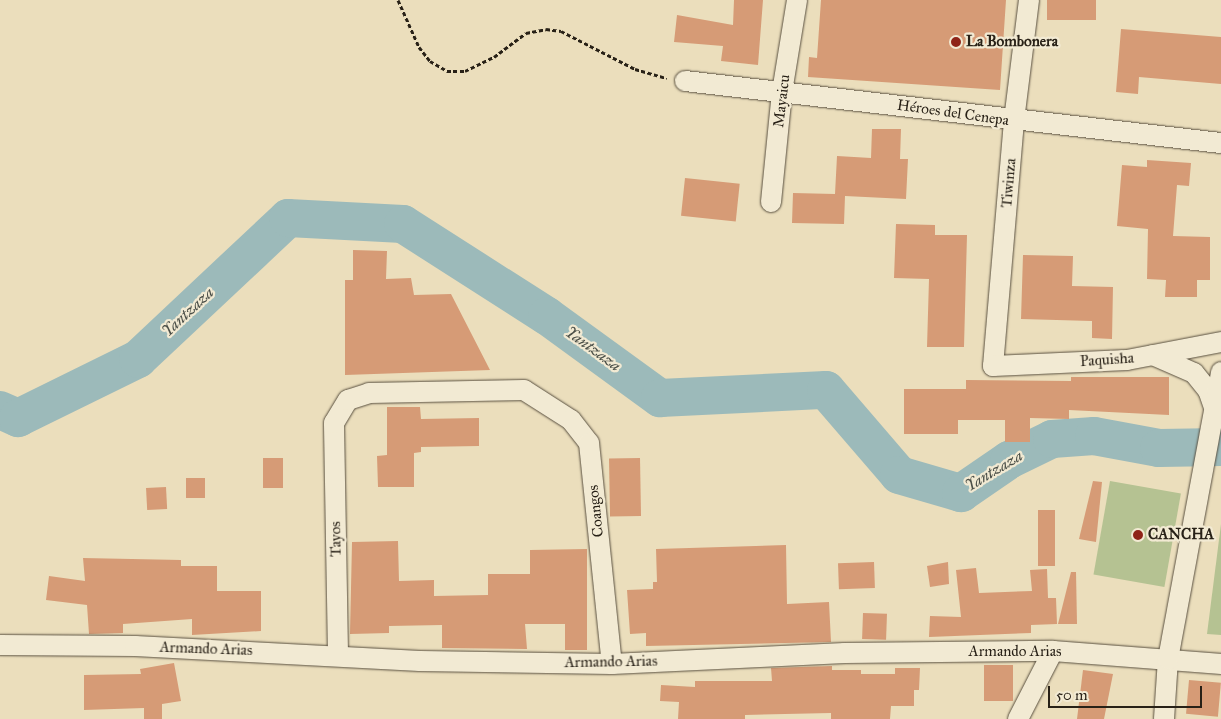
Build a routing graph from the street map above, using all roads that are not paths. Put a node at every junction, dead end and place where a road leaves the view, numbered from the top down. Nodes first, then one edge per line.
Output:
1 (797, 0) edge
2 (1029, 0) edge
3 (685, 81) road end
4 (782, 92) junction
5 (1014, 121) junction
6 (1221, 143) edge
7 (771, 202) dead end
8 (1221, 342) edge
9 (1152, 355) junction
10 (992, 366) joint
11 (1221, 372) edge
12 (524, 390) joint
13 (1213, 414) junction
14 (0, 645) edge
15 (1053, 651) junction
16 (338, 654) junction
17 (1168, 659) junction
18 (612, 664) junction
19 (1221, 664) edge
20 (1018, 719) edge
21 (1164, 719) edge

1 - 4 street, Mayaicu
2 - 5 street, Tiwinza
3 - 4 street, Héroes del Cenepa
4 - 5 street, Héroes del Cenepa
4 - 7 street, Mayaicu
5 - 6 street, Héroes del Cenepa
5 - 10 street, Tiwinza
8 - 9 street, Paquisha
9 - 10 street, Paquisha
9 - 13 street
11 - 13 street
12 - 16 street, Tayos
12 - 18 street, Coangos
13 - 17 street
14 - 16 street, Armando Arias
15 - 17 street, Armando Arias
15 - 18 street, Armando Arias
15 - 20 street
16 - 18 street, Armando Arias
17 - 19 street, Armando Arias
17 - 21 street

